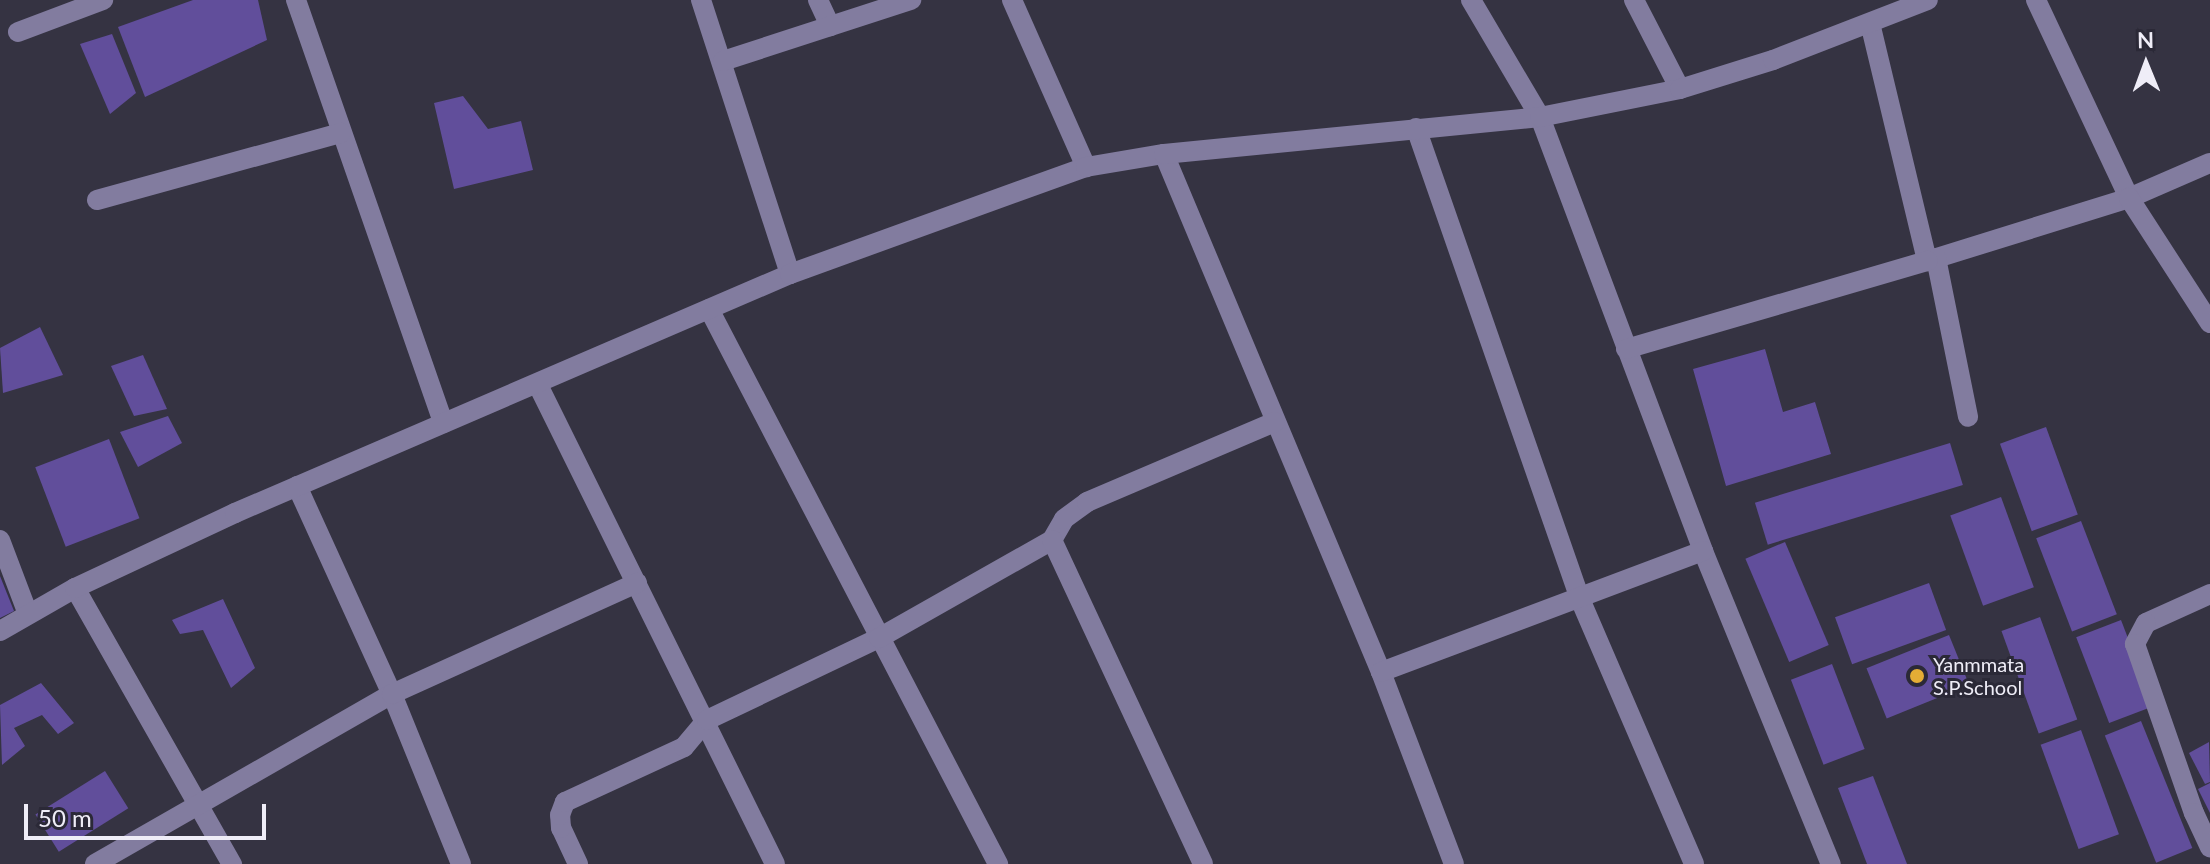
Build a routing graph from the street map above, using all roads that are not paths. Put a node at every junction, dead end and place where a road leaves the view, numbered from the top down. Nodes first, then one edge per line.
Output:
1 (103, 0) edge
2 (296, 0) edge
3 (701, 0) edge
4 (818, 0) edge
5 (911, 0) edge
6 (1012, 0) edge
7 (1471, 0) edge
8 (1634, 0) edge
9 (1928, 0) edge
10 (2036, 0) edge
11 (1870, 23) junction
12 (830, 26) junction
13 (18, 32) dead end
14 (723, 61) junction
15 (1680, 89) junction
16 (1540, 117) junction
17 (1416, 128) junction
18 (341, 133) junction
19 (1164, 154) junction
20 (2210, 163) edge
21 (1086, 167) junction
22 (2129, 198) junction
23 (97, 200) dead end
24 (1932, 259) junction
25 (790, 274) junction
26 (709, 309) junction
27 (2210, 323) edge
28 (1626, 349) junction
29 (538, 385) junction
30 (1968, 417) dead end
31 (1275, 422) junction
32 (443, 423) junction
33 (297, 486) junction
34 (0, 540) edge
35 (1052, 540) junction
36 (1703, 551) junction
37 (637, 583) junction
38 (75, 588) junction
39 (2210, 594) edge
40 (1580, 599) junction
41 (28, 614) junction
42 (0, 631) edge
43 (879, 638) junction
44 (1381, 672) junction
45 (392, 694) junction
46 (707, 720) junction
47 (199, 804) junction
48 (2210, 848) edge
49 (95, 864) edge
50 (232, 864) edge
51 (461, 864) edge
52 (578, 864) edge
53 (775, 864) edge
54 (998, 864) edge
55 (1203, 864) edge
56 (1454, 864) edge
57 (1694, 864) edge
58 (1831, 864) edge

1 - 13 street
2 - 18 street
3 - 14 street
4 - 12 street
5 - 12 street
6 - 21 street
7 - 16 street
8 - 15 street
9 - 11 street
10 - 22 street
11 - 15 street
11 - 24 street
12 - 14 street
14 - 25 street
15 - 16 street
16 - 17 street
16 - 28 street
17 - 19 street
17 - 40 street
18 - 23 street
18 - 32 street
19 - 21 street
19 - 31 street
20 - 22 street
21 - 25 street
22 - 24 street
22 - 27 street
24 - 28 street
24 - 30 street
25 - 26 street
26 - 29 street
26 - 43 street
28 - 36 street
29 - 32 street
29 - 37 street
31 - 35 street
31 - 44 street
32 - 33 street
33 - 38 street
33 - 45 street
34 - 41 street
35 - 43 street
35 - 55 street
36 - 40 street
36 - 58 street
37 - 45 street
37 - 46 street
38 - 41 street
38 - 47 street
39 - 48 street
40 - 44 street
40 - 57 street
41 - 42 street
43 - 46 street
43 - 54 street
44 - 56 street
45 - 47 street
45 - 51 street
46 - 52 street
46 - 53 street
47 - 49 street
47 - 50 street

